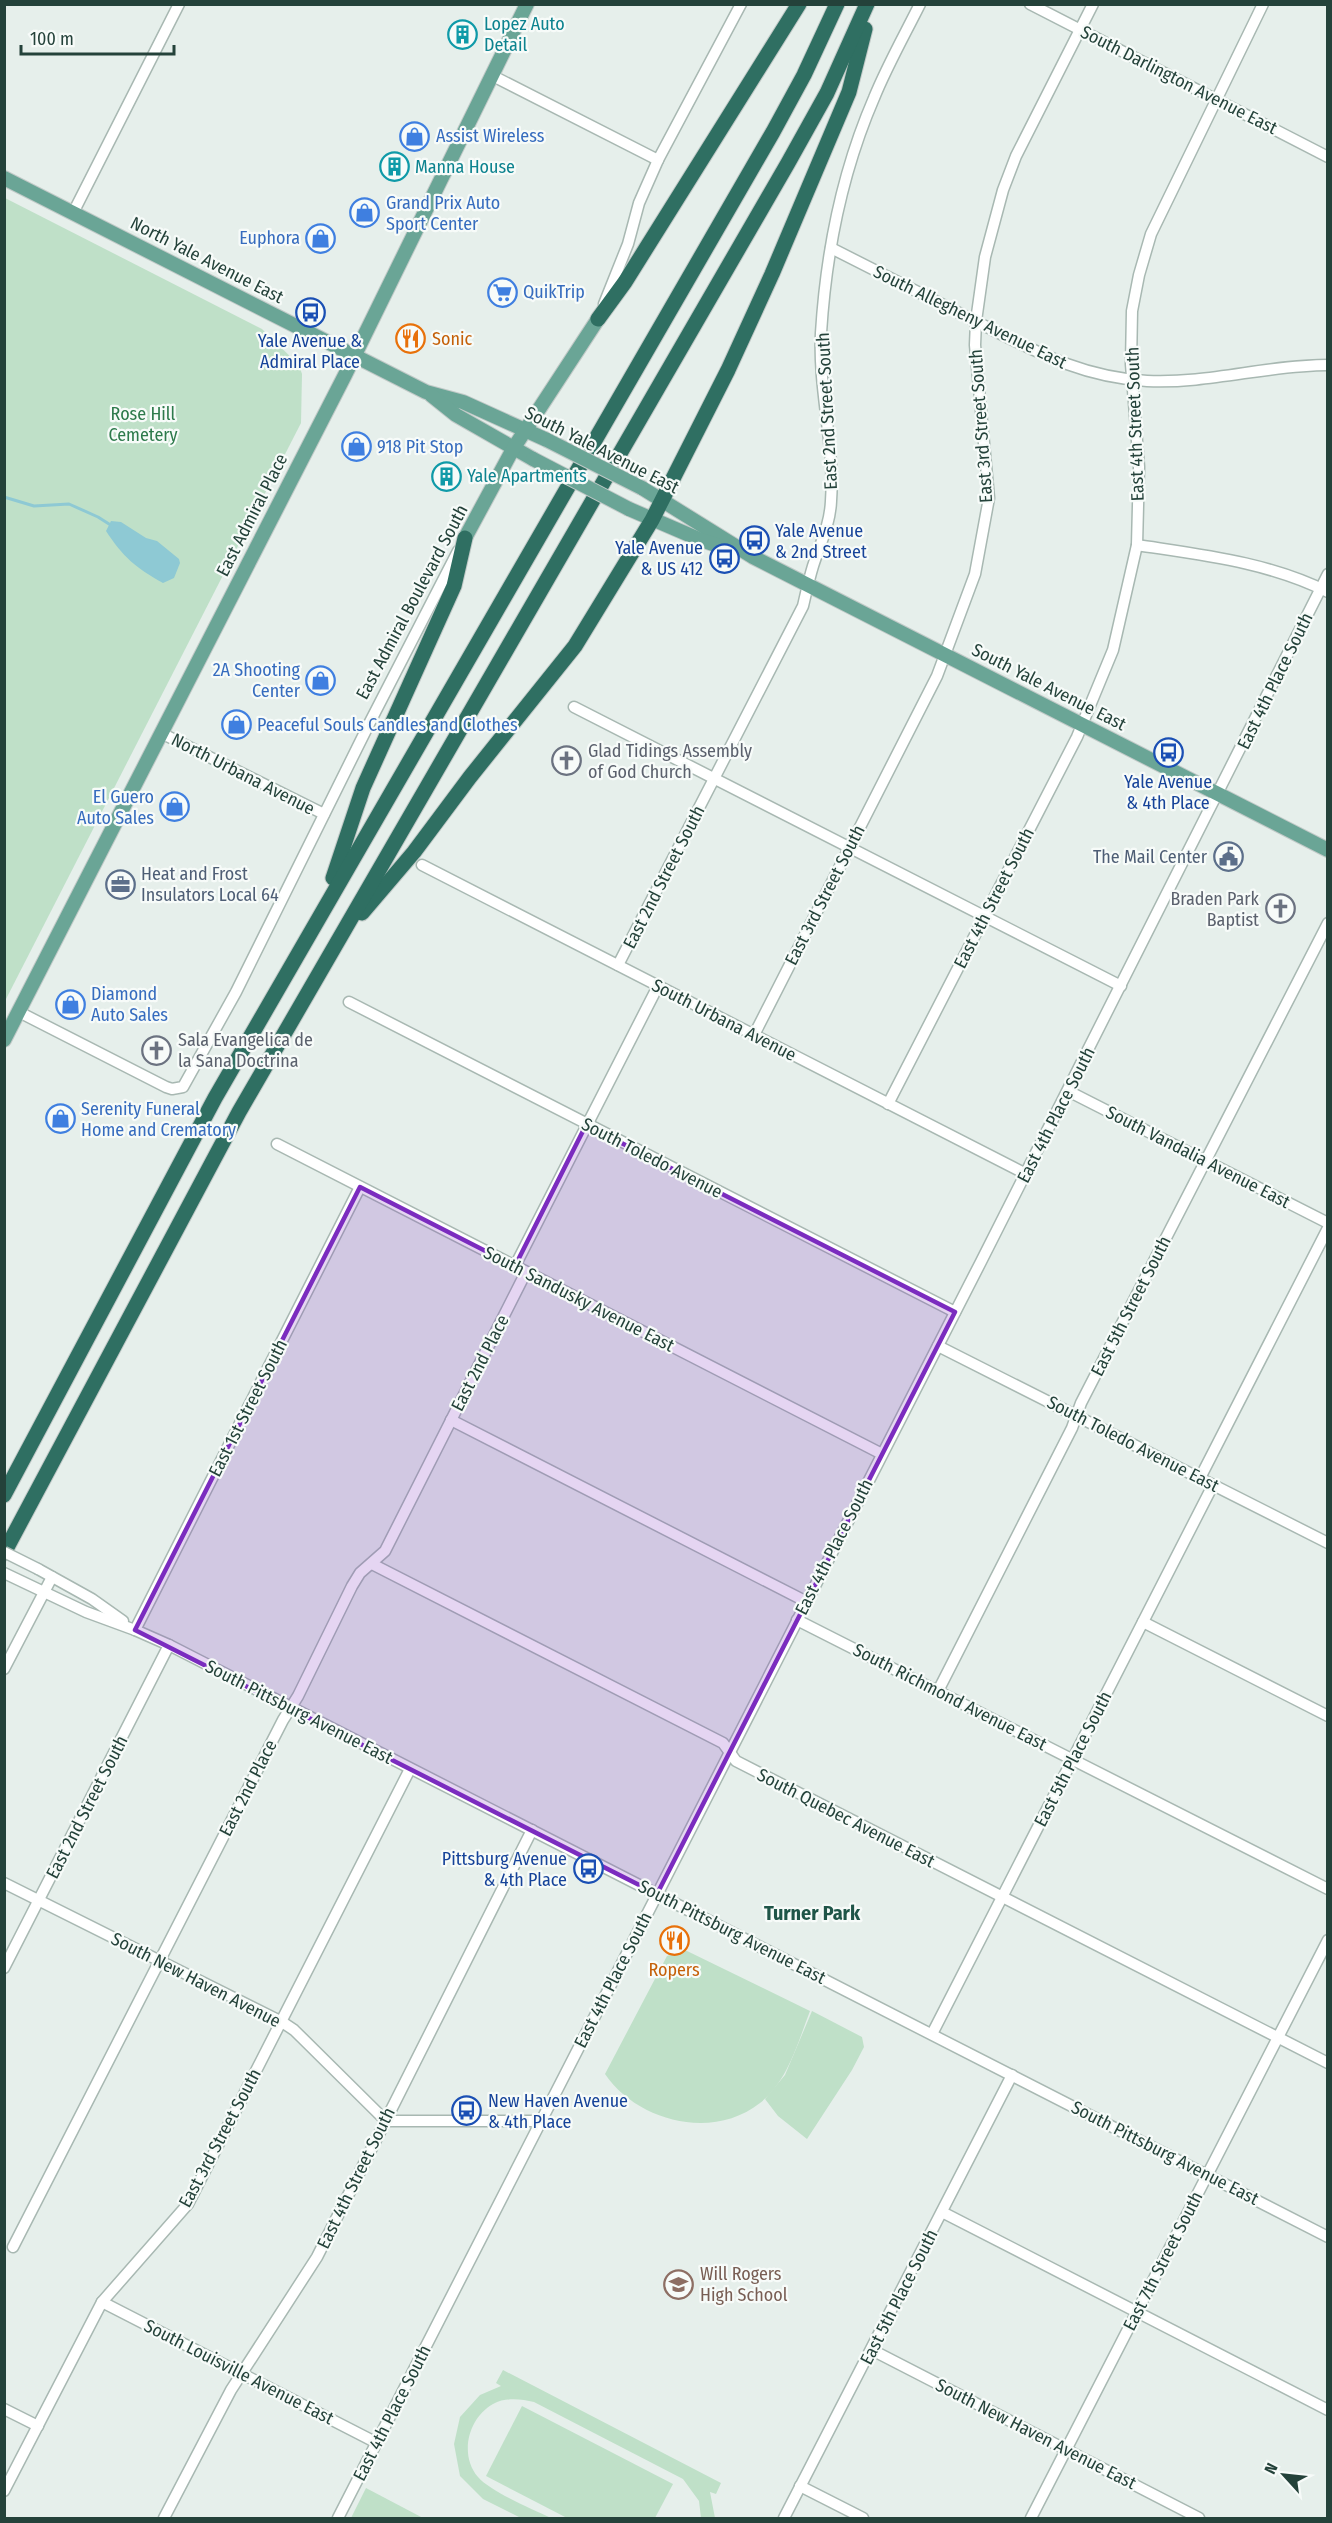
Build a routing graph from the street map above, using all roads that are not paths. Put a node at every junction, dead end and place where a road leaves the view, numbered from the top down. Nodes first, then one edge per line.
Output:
1 (179, 4) edge
2 (527, 4) edge
3 (741, 4) edge
4 (799, 4) edge
5 (837, 4) edge
6 (869, 4) edge
7 (920, 4) edge
8 (1030, 4) edge
9 (1093, 4) edge
10 (1263, 4) edge
11 (1080, 30) junction
12 (491, 75) junction
13 (1216, 99) junction
14 (1328, 157) edge
15 (658, 160) junction
16 (4, 177) edge
17 (73, 213) junction
18 (831, 249) junction
19 (598, 319) junction
20 (976, 321) junction
21 (354, 356) junction
22 (1328, 365) edge
23 (393, 375) joint
24 (1132, 380) junction
25 (426, 392) junction
26 (526, 430) junction
27 (513, 449) junction
28 (663, 499) junction
29 (652, 520) junction
30 (465, 538) junction
31 (1137, 545) junction
32 (753, 557) junction
33 (1328, 574) edge
34 (808, 585) junction
35 (1324, 590) edge
36 (944, 654) junction
37 (574, 707) dead end
38 (1081, 724) junction
39 (161, 733) junction
40 (715, 778) junction
41 (1218, 794) junction
42 (324, 814) junction
43 (850, 847) junction
44 (1328, 850) edge
45 (422, 865) dead end
46 (323, 909) junction
47 (985, 917) junction
48 (1328, 923) edge
49 (338, 940) junction
50 (618, 965) junction
51 (658, 986) junction
52 (1121, 986) junction
53 (349, 1002) dead end
54 (19, 1012) junction
55 (754, 1035) junction
56 (4, 1040) edge
57 (1068, 1091) junction
58 (888, 1104) junction
59 (586, 1125) junction
60 (277, 1144) dead end
61 (1205, 1161) junction
62 (1026, 1174) junction
63 (360, 1187) junction
64 (1328, 1223) edge
65 (1328, 1228) edge
66 (515, 1266) junction
67 (526, 1272) junction
68 (955, 1312) junction
69 (938, 1346) junction
70 (1077, 1416) junction
71 (451, 1420) junction
72 (882, 1454) junction
73 (1200, 1478) junction
74 (1213, 1485) junction
75 (4, 1495) edge
76 (1328, 1544) edge
77 (4, 1553) edge
78 (372, 1563) junction
79 (4, 1573) edge
80 (52, 1577) junction
81 (43, 1593) junction
82 (807, 1602) junction
83 (797, 1620) junction
84 (1143, 1622) junction
85 (135, 1630) junction
86 (169, 1646) junction
87 (4, 1670) edge
88 (938, 1691) junction
89 (290, 1708) junction
90 (1328, 1716) edge
91 (729, 1752) junction
92 (1073, 1760) junction
93 (410, 1768) junction
94 (532, 1830) junction
95 (4, 1883) edge
96 (1328, 1889) edge
97 (657, 1894) junction
98 (1002, 1898) junction
99 (39, 1901) junction
100 (1328, 1940) edge
101 (159, 1962) junction
102 (4, 1968) edge
103 (282, 2022) junction
104 (932, 2034) junction
105 (1277, 2038) junction
106 (1328, 2063) edge
107 (1012, 2075) junction
108 (386, 2121) junction
109 (540, 2121) junction
110 (1206, 2175) junction
111 (942, 2212) junction
112 (1328, 2237) edge
113 (13, 2247) dead end
114 (102, 2302) junction
115 (1137, 2312) junction
116 (872, 2350) junction
117 (242, 2372) junction
118 (4, 2409) edge
119 (1328, 2410) edge
120 (38, 2427) junction
121 (377, 2443) junction
122 (1066, 2449) junction
123 (800, 2486) junction
124 (4, 2491) edge
125 (164, 2518) edge
126 (338, 2518) edge
127 (784, 2518) edge
128 (863, 2518) edge
129 (1031, 2518) edge
130 (1199, 2518) edge

1 - 17 street
2 - 12 main road, East Admiral Place
3 - 15 street, East Admiral Boulevard South
4 - 19 highway
5 - 46 highway
6 - 28 highway
6 - 49 highway
7 - 18 street, East 2nd Street South
8 - 11 street, South Darlington Avenue East
9 - 11 street, East 3rd Street South
10 - 13 street, East 4th Street South
11 - 13 street, South Darlington Avenue East
11 - 20 street, East 3rd Street South
12 - 15 street
12 - 21 main road, East Admiral Place
13 - 14 street, South Darlington Avenue East
13 - 24 street, East 4th Street South
15 - 19 street, East Admiral Boulevard South
16 - 17 main road, North Yale Avenue East
17 - 21 main road, North Yale Avenue East
18 - 20 street, South Allegheny Avenue East
18 - 34 street, East 2nd Street South
19 - 26 main road, East Admiral Boulevard South
20 - 24 street, South Allegheny Avenue East
20 - 36 street, East 3rd Street South
21 - 23 main road, North Yale Avenue East
21 - 39 main road, East Admiral Place
22 - 24 street, South Allegheny Avenue East
23 - 25 main road, South Yale Avenue East
24 - 31 street, East 4th Street South
25 - 26 main road, South Yale Avenue East
25 - 27 main road, South Yale Avenue East
26 - 27 main road, East Admiral Boulevard South
26 - 28 main road, South Yale Avenue East, bridge
27 - 29 main road, South Yale Avenue East, bridge
27 - 30 main road, East Admiral Boulevard South
28 - 29 highway
28 - 32 main road, South Yale Avenue East
29 - 32 main road, South Yale Avenue East
29 - 49 highway
30 - 42 street, East Admiral Boulevard South
30 - 46 highway
31 - 35 street
31 - 38 street, East 4th Street South
32 - 34 main road, South Yale Avenue East
33 - 35 street, East 4th Place South
34 - 36 main road, South Yale Avenue East
34 - 40 street, East 2nd Street South
35 - 41 street, East 4th Place South
36 - 38 main road, South Yale Avenue East
36 - 43 street, East 3rd Street South
37 - 40 street
38 - 41 main road, South Yale Avenue East
38 - 47 street, East 4th Street South
39 - 42 street, North Urbana Avenue
39 - 54 main road, East Admiral Place
40 - 43 street
40 - 50 street, East 2nd Street South
41 - 44 main road, South Yale Avenue East
41 - 52 street, East 4th Place South
42 - 54 street, East Admiral Boulevard South
43 - 47 street
43 - 55 street, East 3rd Street South
45 - 50 street, South Urbana Avenue
46 - 75 highway
47 - 52 street
47 - 58 street, East 4th Street South
48 - 61 street, East 5th Street South
49 - 77 highway
50 - 51 street, South Urbana Avenue
51 - 55 street, South Urbana Avenue
51 - 59 street
52 - 57 street, East 4th Place South
53 - 59 street, South Toledo Avenue
54 - 56 main road, East Admiral Place
55 - 58 street, South Urbana Avenue
57 - 61 street, South Vandalia Avenue East
57 - 62 street, East 4th Place South
58 - 62 street, South Urbana Avenue
59 - 66 street
59 - 68 street, South Toledo Avenue
60 - 63 street, South Sandusky Avenue East
61 - 64 street, South Vandalia Avenue East
61 - 70 street, East 5th Street South
62 - 68 street, East 4th Place South
63 - 66 street, South Sandusky Avenue East
63 - 85 street, East 1st Street South
65 - 73 street
66 - 67 street, South Sandusky Avenue East
67 - 71 street, East 2nd Place
67 - 72 street, South Sandusky Avenue East
68 - 69 street, East 4th Place South
69 - 70 street, South Toledo Avenue East
69 - 72 street, East 4th Place South
70 - 73 street, South Toledo Avenue East
70 - 88 street, East 5th Street South
71 - 78 street, East 2nd Place
71 - 82 street
72 - 82 street, East 4th Place South
73 - 74 street, South Toledo Avenue East
74 - 76 street, South Toledo Avenue East
74 - 84 street, East 5th Place South
77 - 80 street, South Pittsburg Avenue East, bridge
78 - 89 street, East 2nd Place
78 - 91 street, South Quebec Avenue East
79 - 81 street, South Pittsburg Avenue East
80 - 81 street
80 - 85 street, South Pittsburg Avenue East
81 - 85 street, South Pittsburg Avenue East
81 - 87 street
82 - 83 street, East 4th Place South
83 - 88 street, South Richmond Avenue East
83 - 91 street, East 4th Place South
84 - 90 street
84 - 92 street, East 5th Place South
85 - 86 street, South Pittsburg Avenue East
86 - 89 street, South Pittsburg Avenue East
86 - 99 street, East 2nd Street South
88 - 92 street, South Richmond Avenue East
89 - 93 street, South Pittsburg Avenue East
89 - 101 street, East 2nd Place
91 - 97 street, East 4th Place South
91 - 98 street, South Quebec Avenue East
92 - 96 street, South Richmond Avenue East
92 - 98 street, East 5th Place South
93 - 94 street, South Pittsburg Avenue East
93 - 103 street, East 3rd Street South
94 - 97 street, South Pittsburg Avenue East
94 - 108 street, East 4th Street South
95 - 99 street, South New Haven Avenue
97 - 104 street, South Pittsburg Avenue East
97 - 109 street, East 4th Place South
98 - 104 street, East 5th Place South
98 - 105 street, South Quebec Avenue East
99 - 101 street, South New Haven Avenue
99 - 102 street, East 2nd Street South
100 - 105 street, East 7th Street South
101 - 103 street, South New Haven Avenue
101 - 113 street, East 2nd Place
103 - 108 street, South New Haven Avenue
103 - 114 street, East 3rd Street South
104 - 107 street, South Pittsburg Avenue East
105 - 106 street, South Quebec Avenue East
105 - 110 street, East 7th Street South
107 - 110 street, South Pittsburg Avenue East
107 - 111 street, East 5th Place South
108 - 109 street
108 - 117 street, East 4th Street South
109 - 121 street, East 4th Place South
110 - 112 street, South Pittsburg Avenue East
110 - 115 street, East 7th Street South
111 - 115 street
111 - 116 street, East 5th Place South
114 - 117 street, South Louisville Avenue East
114 - 120 street, East 3rd Street South
115 - 119 street
115 - 122 street, East 7th Street South
116 - 122 street, South New Haven Avenue East
116 - 123 street, East 5th Place South
117 - 121 street, South Louisville Avenue East
117 - 125 street, East 4th Street South
118 - 120 street
120 - 124 street, East 3rd Street South
121 - 126 street, East 4th Place South
122 - 129 street, East 7th Street South
122 - 130 street, South New Haven Avenue East
123 - 127 street, East 5th Place South
123 - 128 street

